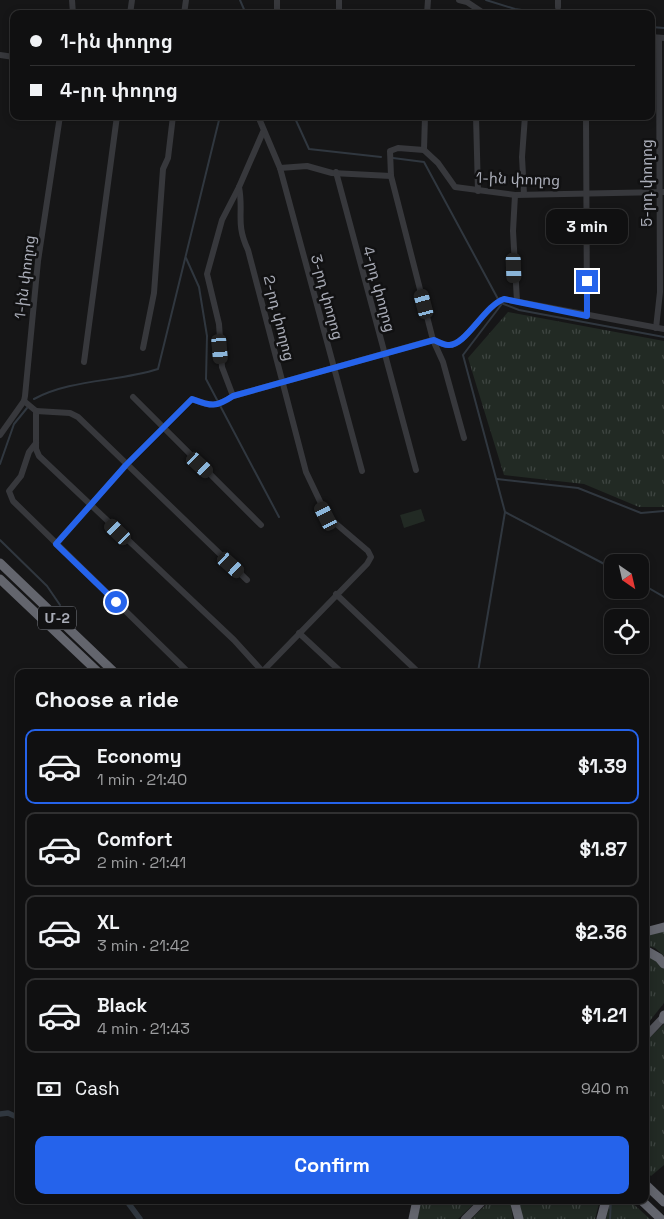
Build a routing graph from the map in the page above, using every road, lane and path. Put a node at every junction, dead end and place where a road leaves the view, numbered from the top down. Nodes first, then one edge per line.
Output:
1 (459, 0) edge
2 (476, 10) edge
3 (661, 38) edge
4 (59, 120) edge
5 (116, 120) edge
6 (173, 120) edge
7 (259, 120) edge
8 (426, 120) edge
9 (476, 120) edge
10 (525, 120) edge
11 (586, 120) edge
12 (263, 132) junction
13 (424, 150) junction
14 (280, 168) junction
15 (336, 172) junction
16 (391, 176) junction
17 (240, 187) junction
18 (478, 191) junction
19 (662, 192) edge
20 (586, 193) junction
21 (515, 194) junction
22 (524, 194) junction
23 (517, 301) junction
24 (587, 316) junction
25 (656, 328) junction
26 (664, 329) edge
27 (434, 340) junction
28 (143, 348) dead end
29 (383, 354) junction
30 (84, 362) dead end
31 (333, 368) junction
32 (282, 382) junction
33 (233, 396) junction
34 (133, 397) dead end
35 (24, 401) junction
36 (36, 411) junction
37 (164, 428) junction
38 (0, 435) edge
39 (464, 438) dead end
40 (36, 443) junction
41 (126, 465) junction
42 (416, 470) dead end
43 (362, 471) dead end
44 (90, 504) junction
45 (260, 525) dead end
46 (56, 544) junction
47 (0, 563) edge
48 (0, 578) edge
49 (247, 580) dead end
50 (336, 594) junction
51 (299, 633) junction
52 (95, 669) edge
53 (111, 669) edge
54 (185, 669) edge
55 (259, 669) edge
56 (265, 669) edge
57 (338, 669) edge
58 (415, 669) edge
59 (664, 927) edge
60 (649, 931) edge
61 (649, 952) edge
62 (664, 964) edge
63 (664, 1017) edge
64 (649, 1033) edge
65 (649, 1188) edge
66 (664, 1202) edge
67 (416, 1204) edge
68 (480, 1204) edge
69 (515, 1204) edge
70 (605, 1204) edge
71 (645, 1204) edge
72 (413, 1219) edge
73 (465, 1219) edge
74 (519, 1219) edge
75 (601, 1219) edge
76 (661, 1219) edge

1 - 2 street
3 - 19 street, 5-րդ փողոց
4 - 35 street, 1-ին փողոց
5 - 30 street
6 - 28 street
7 - 12 street, 3-րդ փողոց
8 - 13 street
9 - 18 street
10 - 22 street
11 - 20 street
12 - 14 street, 3-րդ փողոց
12 - 17 street, 2-րդ փողոց
13 - 16 street
13 - 18 street, 1-ին փողոց
14 - 15 street
14 - 31 street, 3-րդ փողոց
15 - 16 street
15 - 29 street, 4-րդ փողոց
16 - 27 street
17 - 32 street, 2-րդ փողոց
17 - 33 street
18 - 21 street, 1-ին փողոց
19 - 20 street, 1-ին փողոց
19 - 25 street, 5-րդ փողոց
20 - 22 street, 1-ին փողոց
20 - 24 street
21 - 22 street, 1-ին փողոց
21 - 23 street
23 - 24 street
23 - 27 street
24 - 25 street
25 - 26 street
27 - 29 street
27 - 39 street
29 - 31 street
29 - 42 street, 4-րդ փողոց
31 - 32 street
31 - 43 street, 3-րդ փողոց
32 - 33 street
32 - 50 street, 2-րդ փողոց
33 - 37 street
34 - 37 street
35 - 36 street
35 - 38 street, 1-ին փողոց
36 - 40 street
36 - 41 street
37 - 41 street
37 - 45 street
40 - 44 street
40 - 46 street
41 - 44 street
41 - 49 street
44 - 46 street
44 - 55 street
46 - 54 street
47 - 53 highway, Մ-2
48 - 52 highway, Մ-2
50 - 51 street
50 - 58 street
51 - 56 street
51 - 57 street
59 - 60 highway
61 - 62 highway
63 - 64 main road
65 - 66 highway
67 - 72 highway
68 - 73 main road
69 - 74 highway
70 - 75 highway
71 - 76 highway

